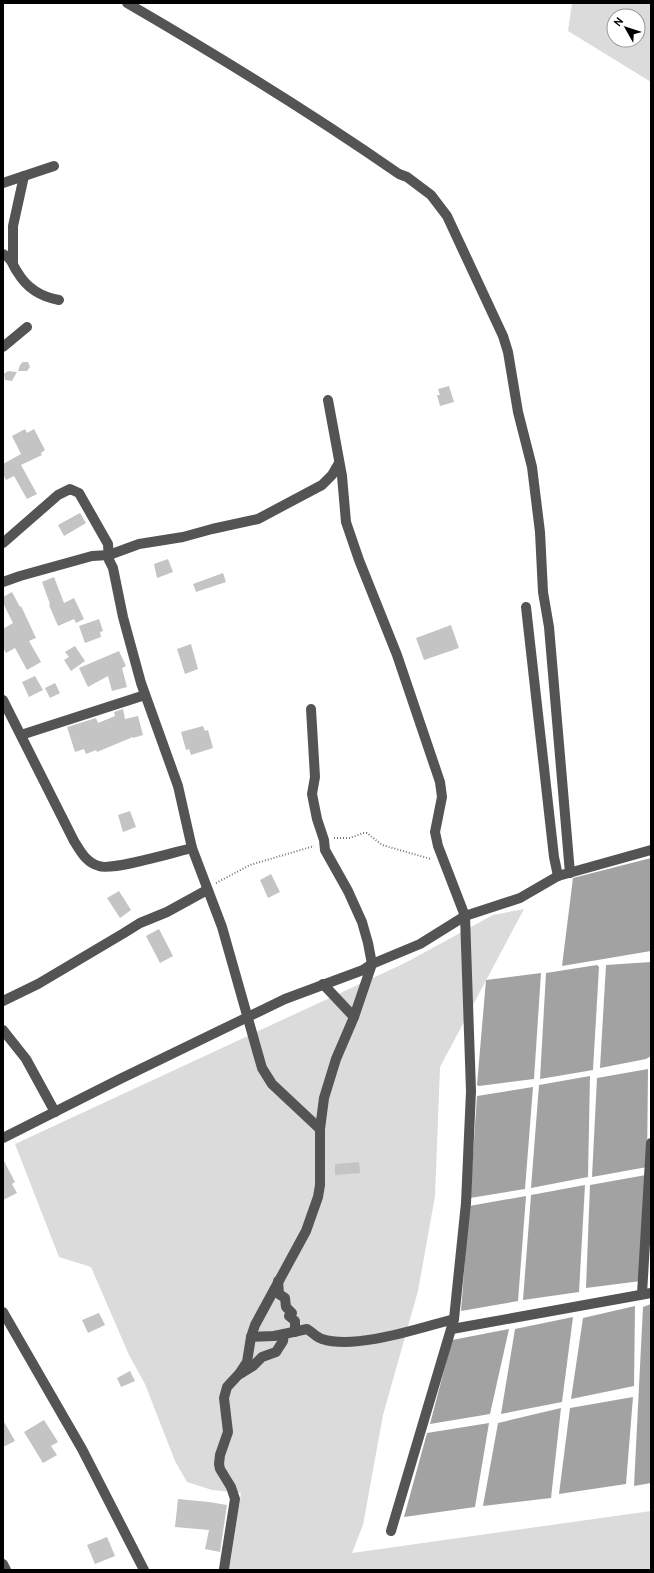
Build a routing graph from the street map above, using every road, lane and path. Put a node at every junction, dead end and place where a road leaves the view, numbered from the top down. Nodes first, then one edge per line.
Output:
1 (127, 3) edge
2 (54, 166) dead end
3 (24, 176) junction
4 (3, 183) edge
5 (3, 254) edge
6 (13, 262) junction
7 (59, 300) dead end
8 (27, 327) dead end
9 (3, 347) edge
10 (328, 400) dead end
11 (339, 463) junction
12 (3, 543) edge
13 (109, 555) junction
14 (3, 582) edge
15 (526, 607) dead end
16 (145, 695) junction
17 (3, 700) edge
18 (311, 710) dead end
19 (21, 735) junction
20 (192, 848) junction
21 (651, 850) edge
22 (570, 873) junction
23 (558, 876) junction
24 (207, 890) junction
25 (465, 916) junction
26 (372, 964) junction
27 (323, 984) junction
28 (3, 1001) edge
29 (354, 1017) junction
30 (248, 1018) junction
31 (3, 1030) edge
32 (55, 1112) junction
33 (320, 1129) junction
34 (3, 1138) edge
35 (651, 1142) edge
36 (650, 1183) edge
37 (648, 1234) edge
38 (278, 1281) junction
39 (647, 1293) edge
40 (3, 1312) edge
41 (453, 1324) junction
42 (290, 1333) junction
43 (251, 1337) junction
44 (236, 1376) junction
45 (391, 1531) dead end
46 (3, 1564) edge
47 (224, 1569) dead end
48 (6, 1570) edge
49 (144, 1570) edge

1 - 22 street
2 - 3 street
3 - 4 street
3 - 6 street
5 - 6 street
6 - 7 street
8 - 9 street
10 - 11 street
11 - 13 street
11 - 25 street
12 - 13 street
13 - 14 street
13 - 16 street
15 - 23 street
16 - 19 street
16 - 20 street
17 - 19 street
18 - 26 street
19 - 20 street
20 - 24 street
21 - 22 street
22 - 23 street
23 - 25 street
24 - 28 street
24 - 30 street
25 - 26 street
25 - 41 street
26 - 27 street
26 - 29 street
27 - 29 street
27 - 30 street
29 - 33 street
30 - 32 street
30 - 33 street
31 - 32 street
32 - 34 street
33 - 38 street
35 - 36 street
36 - 37 street
37 - 39 street
38 - 42 street
38 - 43 street
39 - 41 street
40 - 49 street
41 - 42 street
41 - 45 street
42 - 43 street
42 - 44 street
43 - 44 street
44 - 47 street
46 - 48 street

